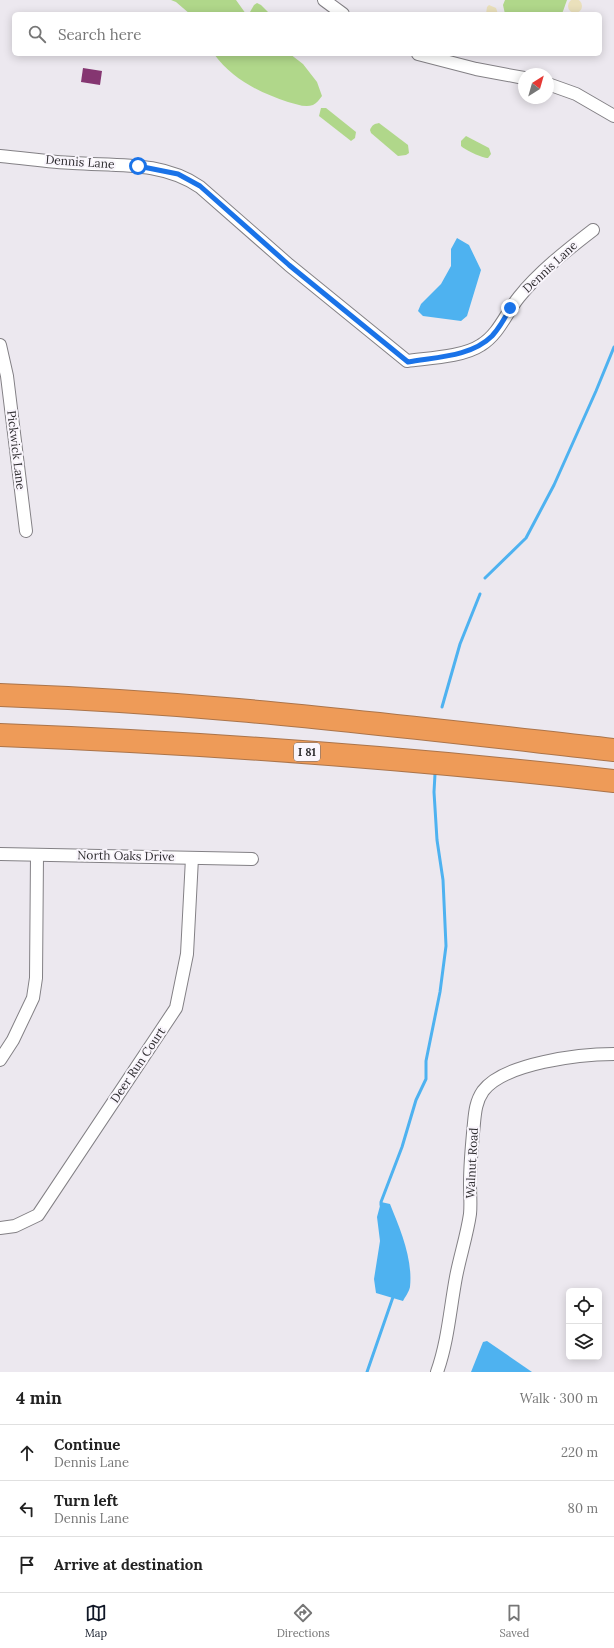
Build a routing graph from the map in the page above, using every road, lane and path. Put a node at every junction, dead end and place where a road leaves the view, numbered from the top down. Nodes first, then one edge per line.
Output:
1 (324, 0) edge
2 (340, 12) edge
3 (425, 56) edge
4 (518, 77) edge
5 (554, 86) edge
6 (614, 116) edge
7 (0, 156) edge
8 (593, 230) dead end
9 (0, 345) edge
10 (26, 531) dead end
11 (0, 694) edge
12 (0, 735) edge
13 (614, 750) edge
14 (614, 781) edge
15 (0, 854) edge
16 (37, 854) junction
17 (192, 858) junction
18 (252, 859) dead end
19 (614, 1054) edge
20 (0, 1060) edge
21 (0, 1228) edge
22 (437, 1372) edge

1 - 2 street
3 - 4 street
5 - 6 street
7 - 8 street, Dennis Lane
9 - 10 street, Pickwick Lane
11 - 13 highway
12 - 14 highway, I 81
15 - 16 street, North Oaks Drive
16 - 17 street, North Oaks Drive
16 - 20 street
17 - 18 street, North Oaks Drive
17 - 21 street, Deer Run Court
19 - 22 street, Walnut Road

